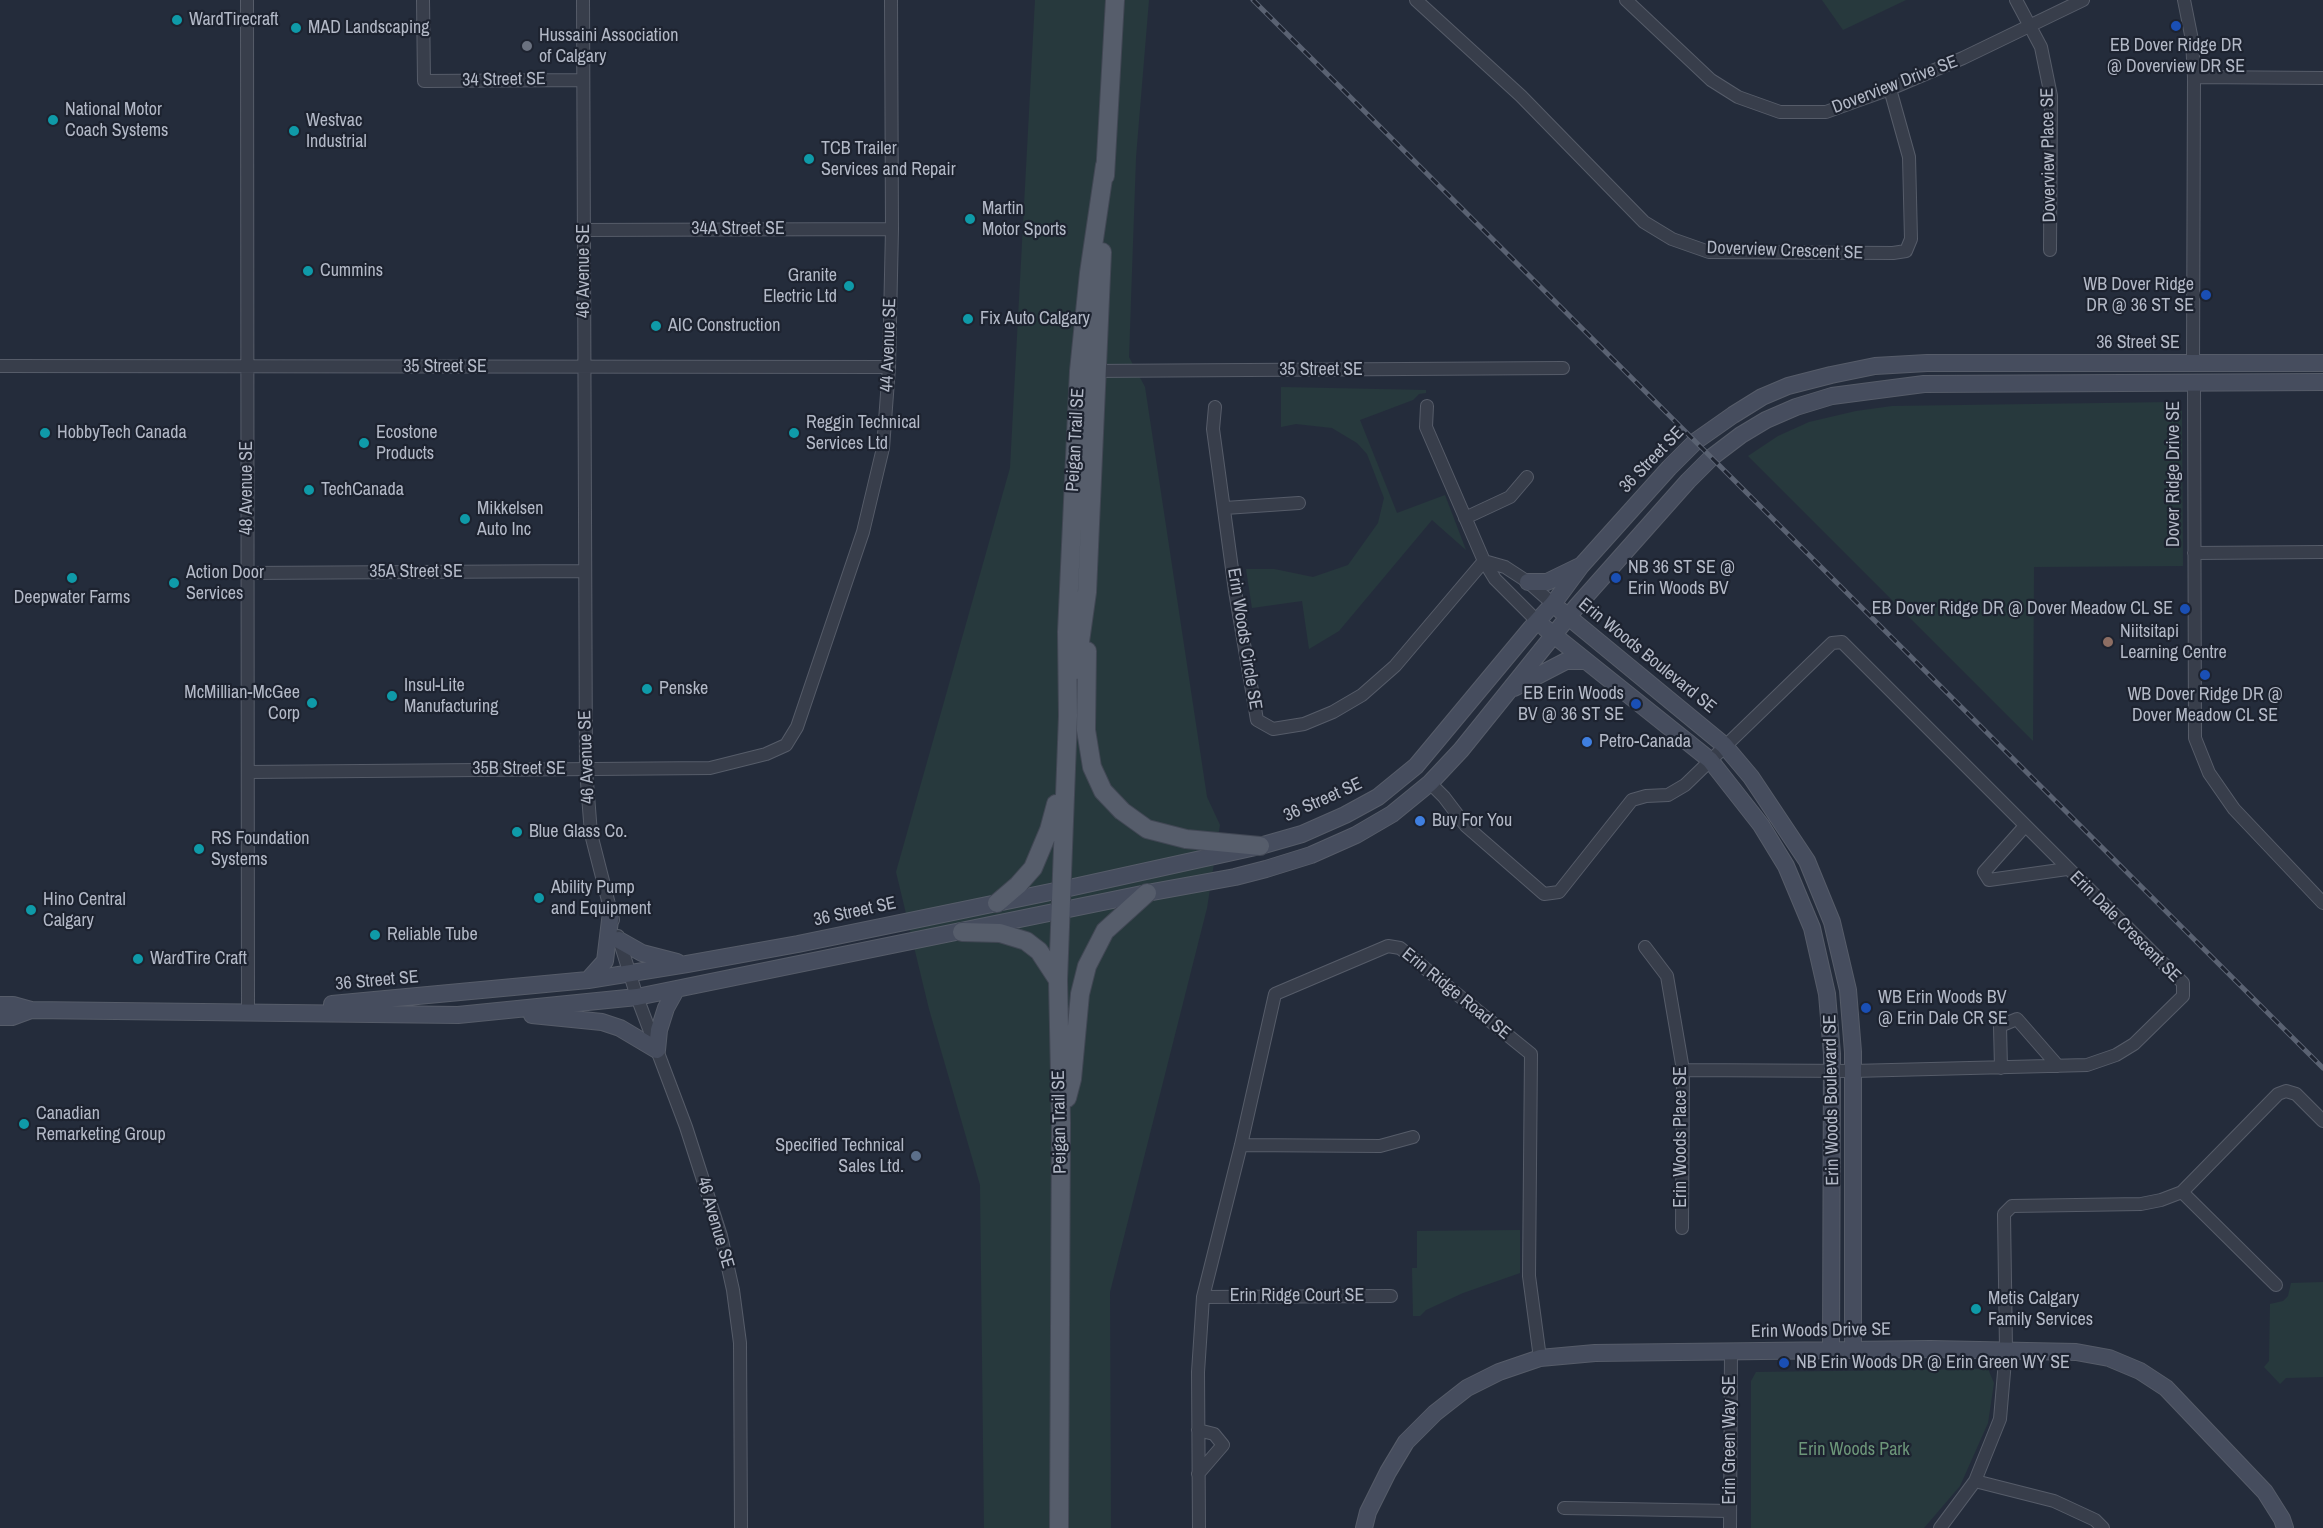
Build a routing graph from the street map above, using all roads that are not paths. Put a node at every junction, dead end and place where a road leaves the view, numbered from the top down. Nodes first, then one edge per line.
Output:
1 (247, 0) edge
2 (423, 0) edge
3 (583, 0) edge
4 (891, 0) edge
5 (1115, 0) edge
6 (1416, 0) edge
7 (1626, 0) edge
8 (2016, 0) edge
9 (2083, 0) edge
10 (2184, 0) edge
11 (2031, 27) junction
12 (2194, 77) junction
13 (2323, 78) edge
14 (583, 80) junction
15 (1890, 89) junction
16 (1105, 165) junction
17 (892, 229) junction
18 (584, 230) junction
19 (2050, 250) dead end
20 (2193, 363) junction
21 (2323, 363) edge
22 (0, 366) edge
23 (247, 366) junction
24 (584, 367) junction
25 (889, 367) junction
26 (1563, 368) dead end
27 (1079, 371) junction
28 (1098, 372) junction
29 (2323, 382) edge
30 (2194, 383) junction
31 (1427, 406) dead end
32 (1215, 407) dead end
33 (1527, 477) dead end
34 (1299, 503) dead end
35 (1225, 508) junction
36 (1465, 518) junction
37 (2323, 552) edge
38 (2194, 553) junction
39 (1484, 561) junction
40 (1581, 566) junction
41 (585, 571) junction
42 (248, 573) junction
43 (1528, 582) junction
44 (1087, 592) junction
45 (1553, 604) junction
46 (1568, 616) junction
47 (1537, 621) junction
48 (1553, 635) junction
49 (1585, 661) junction
50 (1508, 691) junction
51 (1068, 716) junction
52 (786, 745) joint
53 (1724, 745) junction
54 (1710, 760) junction
55 (1065, 768) junction
56 (586, 769) junction
57 (248, 772) junction
58 (1430, 783) junction
59 (2025, 826) junction
60 (1260, 846) junction
61 (2067, 869) junction
62 (1060, 890) junction
63 (1147, 893) junction
64 (997, 903) junction
65 (2323, 903) edge
66 (611, 912) junction
67 (1059, 912) junction
68 (962, 932) junction
69 (619, 940) junction
70 (1645, 947) dead end
71 (687, 964) junction
72 (629, 973) junction
73 (588, 980) junction
74 (1058, 980) junction
75 (676, 990) junction
76 (637, 997) junction
77 (0, 1005) edge
78 (31, 1010) junction
79 (248, 1011) junction
80 (499, 1011) junction
81 (0, 1017) edge
82 (657, 1050) junction
83 (2058, 1066) junction
84 (2001, 1068) junction
85 (1683, 1070) junction
86 (1832, 1071) junction
87 (1853, 1071) junction
88 (2323, 1121) edge
89 (1061, 1123) junction
90 (1413, 1137) dead end
91 (1241, 1145) junction
92 (2182, 1192) junction
93 (1682, 1228) dead end
94 (2276, 1285) dead end
95 (1391, 1296) dead end
96 (1203, 1297) junction
97 (2006, 1349) junction
98 (1831, 1350) junction
99 (1853, 1350) junction
100 (1731, 1352) junction
101 (1540, 1358) junction
102 (1198, 1430) junction
103 (1198, 1474) junction
104 (1975, 1481) junction
105 (1564, 1508) dead end
106 (1730, 1511) junction
107 (741, 1528) edge
108 (1059, 1528) edge
109 (1198, 1528) edge
110 (1364, 1528) edge
111 (1730, 1528) edge
112 (1940, 1528) edge
113 (2103, 1528) edge
114 (2285, 1528) edge

1 - 23 street, 48 Avenue SE
2 - 14 street, 34 Street SE
3 - 14 street, 46 Avenue SE
4 - 17 street, 44 Avenue SE
5 - 16 main road, Peigan Trail SE
6 - 15 street, Doverview Crescent SE
7 - 15 street, Doverview Drive SE
8 - 11 street, Doverview Place SE
9 - 11 street, Doverview Drive SE
10 - 12 street, Dover Ridge Drive SE
11 - 15 street, Doverview Drive SE
11 - 19 street, Doverview Place SE
12 - 13 street
12 - 20 street, Dover Ridge Drive SE
14 - 18 street, 46 Avenue SE
16 - 27 main road, Peigan Trail SE
16 - 28 main road, Peigan Trail SE
17 - 18 street, 34A Street SE
17 - 25 street, 44 Avenue SE
18 - 24 street, 46 Avenue SE
20 - 21 street, 36 Street SE
20 - 30 street, Dover Ridge Drive SE
20 - 40 street, 36 Street SE
22 - 23 street, 35 Street SE
23 - 24 street, 35 Street SE
23 - 42 street, 48 Avenue SE
24 - 25 street, 35 Street SE
24 - 41 street, 46 Avenue SE
25 - 52 street, 44 Avenue SE
26 - 28 street, 35 Street SE
27 - 28 street, 35 Street SE
27 - 51 main road, Peigan Trail SE
28 - 44 main road, Peigan Trail SE
29 - 30 street, 36 Street SE
30 - 38 street, Dover Ridge Drive SE
30 - 46 street, 36 Street SE
31 - 36 street
32 - 35 street, Erin Woods Circle SE
33 - 36 street
34 - 35 street
35 - 39 street, Erin Woods Circle SE
36 - 39 street
37 - 38 street
38 - 65 street, Dover Ridge Drive SE
39 - 43 street
39 - 47 street
40 - 43 street
40 - 45 street, 36 Street SE
41 - 42 street, 35A Street SE
41 - 56 street, 46 Avenue SE
42 - 57 street, 48 Avenue SE
43 - 45 street
44 - 51 main road, Peigan Trail SE
44 - 60 main road
45 - 46 street, Erin Woods Boulevard SE
45 - 47 street, 36 Street SE
46 - 48 street, 36 Street SE
46 - 53 street, Erin Woods Boulevard SE
47 - 48 street, Erin Woods Boulevard SE
47 - 60 street, 36 Street SE
48 - 49 street, Erin Woods Boulevard SE
48 - 50 street, 36 Street SE
49 - 50 street
49 - 54 street, Erin Woods Boulevard SE
50 - 58 street, 36 Street SE
51 - 55 main road, Peigan Trail SE
52 - 56 street, 35B Street SE
53 - 54 street, Erin Dale Crescent SE
53 - 59 street, Erin Dale Crescent SE
53 - 87 street, Erin Woods Boulevard SE
54 - 58 street, Erin Dale Crescent SE
54 - 86 street, Erin Woods Boulevard SE
55 - 62 main road, Peigan Trail SE
55 - 64 main road
56 - 57 street, 35B Street SE
56 - 66 street, 46 Avenue SE
57 - 79 street, 48 Avenue SE
58 - 63 street, 36 Street SE
59 - 61 street, Erin Dale Crescent SE
59 - 61 street
60 - 62 street, 36 Street SE
61 - 83 street, Erin Dale Crescent SE
62 - 64 street, 36 Street SE
62 - 67 main road, Peigan Trail SE
63 - 67 street, 36 Street SE
63 - 89 main road
64 - 71 street, 36 Street SE
66 - 69 street, 46 Avenue SE
66 - 73 street
67 - 68 street, 36 Street SE
67 - 74 main road, Peigan Trail SE
68 - 74 main road
68 - 75 street, 36 Street SE
69 - 71 street
69 - 72 street, 46 Avenue SE
70 - 85 street, Erin Woods Place SE
71 - 72 street, 36 Street SE
72 - 73 street, 36 Street SE
72 - 76 street, 46 Avenue SE
73 - 79 street, 36 Street SE
74 - 89 main road, Peigan Trail SE
75 - 76 street, 36 Street SE
75 - 82 street
76 - 80 street, 36 Street SE
76 - 82 street, 46 Avenue SE
77 - 78 street, 36 Street SE
78 - 79 street, 36 Street SE
78 - 81 street, 36 Street SE
79 - 80 street, 36 Street SE
80 - 82 street
82 - 107 street, 46 Avenue SE
83 - 84 street, Erin Dale Crescent SE
83 - 84 street
84 - 87 street, Erin Dale Crescent SE
85 - 86 street, Erin Dale Crescent SE
85 - 93 street, Erin Woods Place SE
86 - 87 street, Erin Dale Crescent SE
86 - 98 street, Erin Woods Boulevard SE
87 - 99 street, Erin Woods Boulevard SE
88 - 92 street
89 - 108 main road, Peigan Trail SE
90 - 91 street
91 - 96 street, Erin Ridge Road SE
91 - 101 street, Erin Ridge Road SE
92 - 94 street
92 - 97 street
95 - 96 street, Erin Ridge Court SE
96 - 102 street, Erin Ridge Road SE
97 - 99 street, Erin Woods Drive SE
97 - 104 street
97 - 114 street, Erin Woods Drive SE
98 - 99 street, Erin Woods Drive SE
98 - 100 street, Erin Woods Drive SE
100 - 101 street, Erin Woods Drive SE
100 - 106 street, Erin Green Way SE
101 - 110 street, Erin Woods Drive SE
102 - 103 street, Erin Ridge Road SE
102 - 103 street
103 - 109 street, Erin Ridge Road SE
104 - 112 street
104 - 113 street
105 - 106 street
106 - 111 street, Erin Green Way SE

